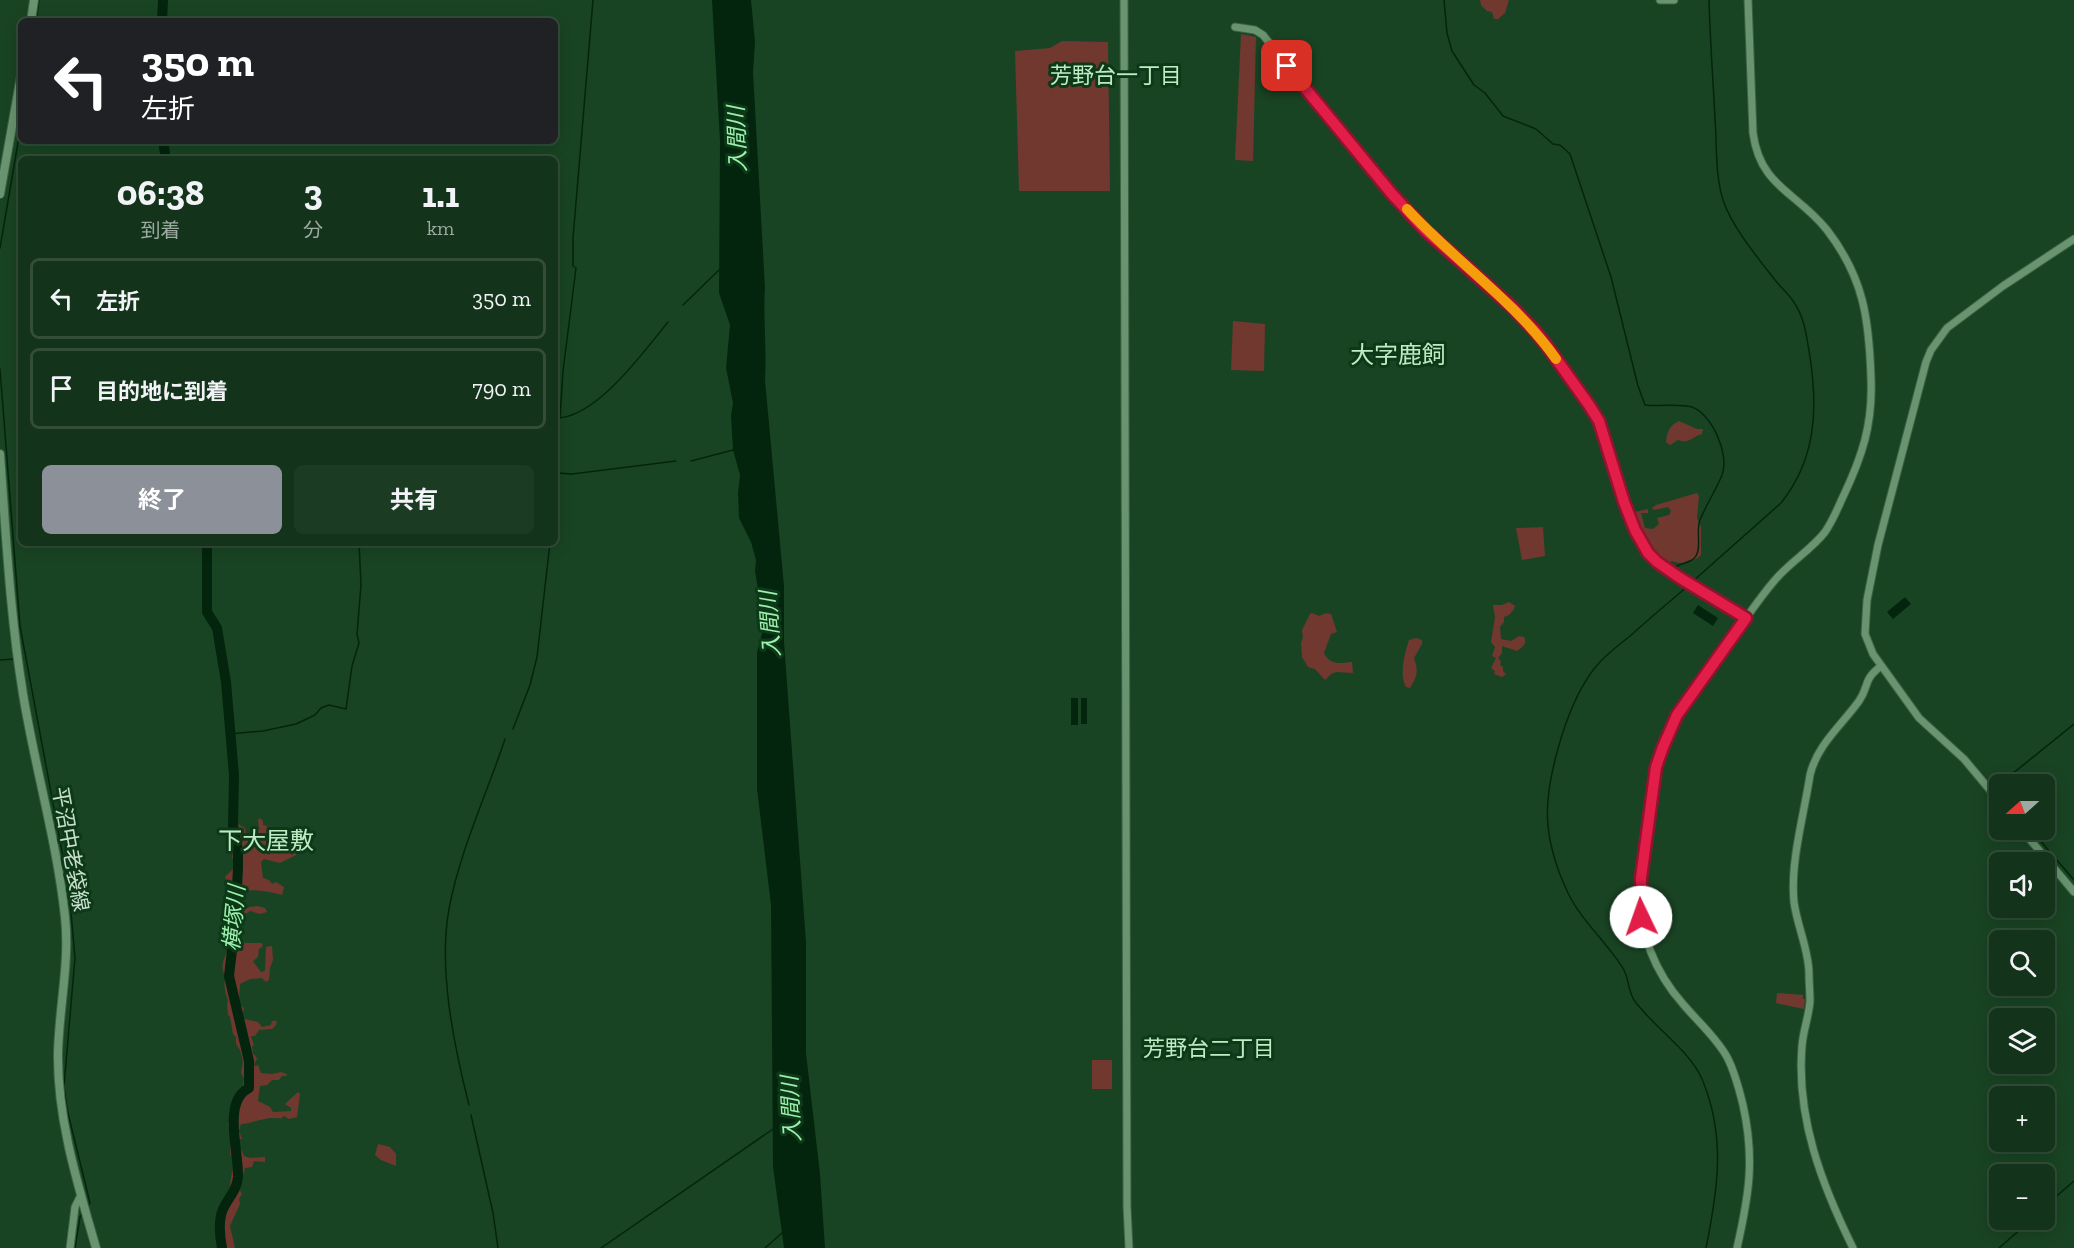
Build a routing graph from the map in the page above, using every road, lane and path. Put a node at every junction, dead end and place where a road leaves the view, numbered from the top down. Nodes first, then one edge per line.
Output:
1 (34, 0) edge
2 (1124, 0) edge
3 (1660, 0) edge
4 (1674, 0) edge
5 (1748, 0) edge
6 (31, 18) edge
7 (1235, 27) dead end
8 (18, 93) edge
9 (0, 194) edge
10 (2074, 239) edge
11 (0, 454) edge
12 (1746, 618) junction
13 (1881, 666) junction
14 (1989, 789) edge
15 (2030, 840) edge
16 (2074, 892) edge
17 (81, 1195) junction
18 (70, 1248) edge
19 (96, 1248) edge
20 (1129, 1248) edge
21 (1737, 1248) edge
22 (1853, 1248) edge

1 - 6 main road
2 - 20 street
3 - 4 street
5 - 12 street
7 - 12 street
8 - 9 main road
10 - 13 street
11 - 17 main road, 平沼中老袋線
12 - 21 street
13 - 14 street
13 - 22 street
15 - 16 street
17 - 18 street
17 - 19 main road, 平沼中老袋線

